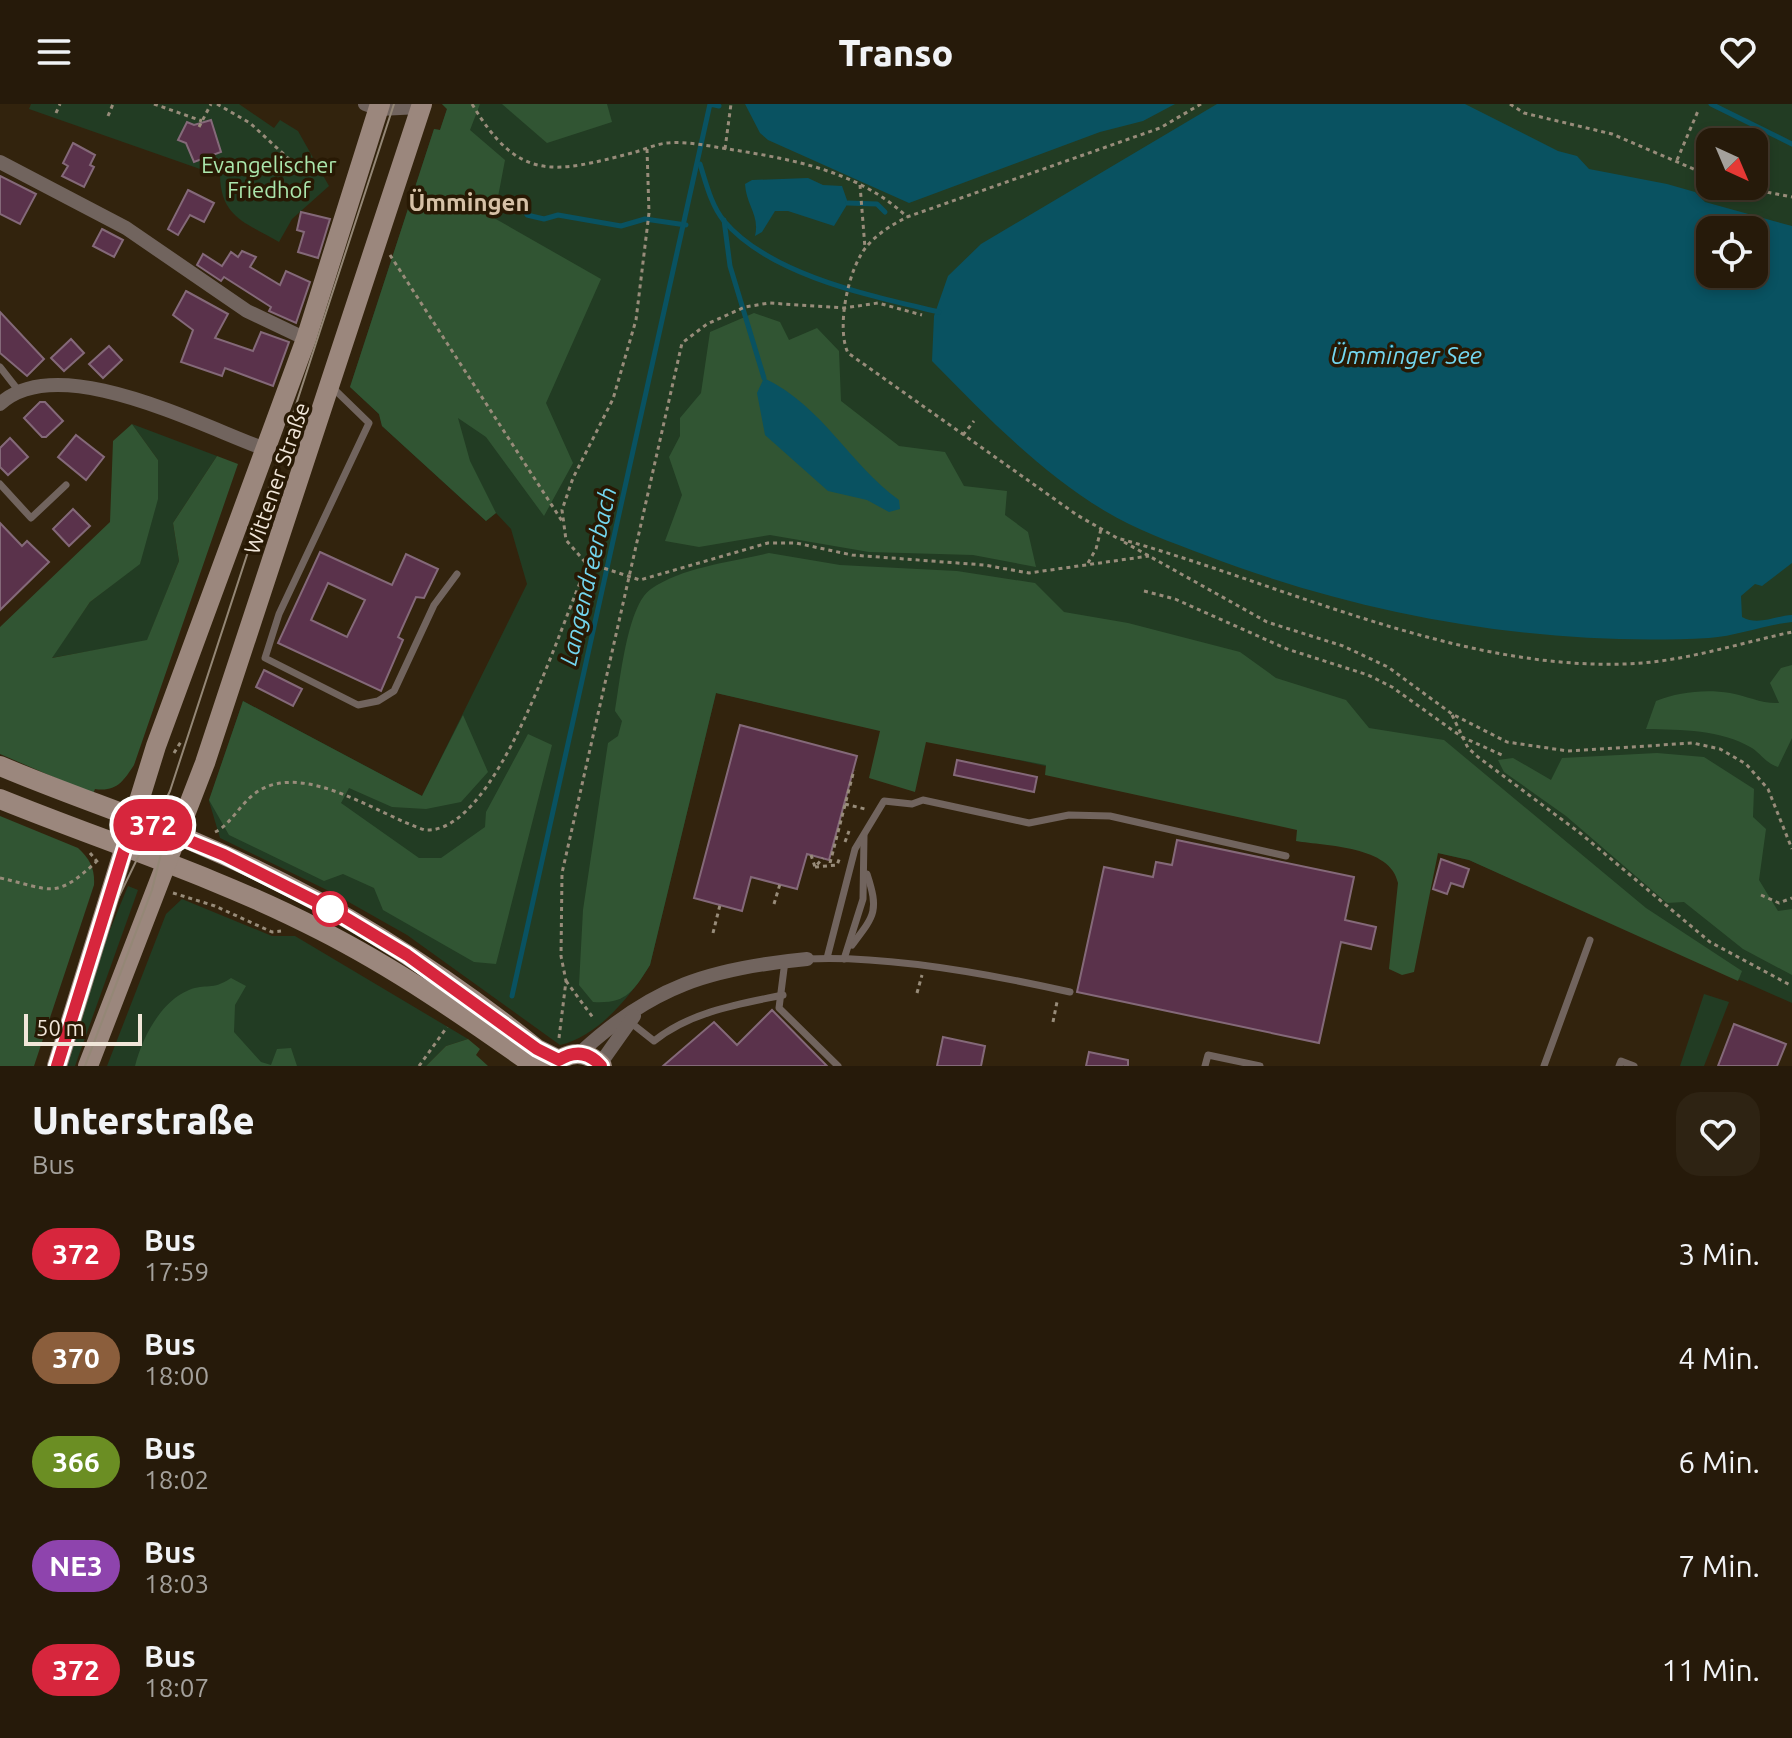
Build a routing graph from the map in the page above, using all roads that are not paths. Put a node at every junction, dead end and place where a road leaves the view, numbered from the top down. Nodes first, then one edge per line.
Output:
1 (420, 105) edge
2 (375, 106) edge
3 (2, 163) edge
4 (306, 339) junction
5 (0, 367) edge
6 (332, 386) junction
7 (18, 390) junction
8 (0, 404) edge
9 (265, 449) junction
10 (0, 484) edge
11 (66, 485) dead end
12 (457, 574) dead end
13 (292, 587) junction
14 (302, 592) dead end
15 (0, 766) edge
16 (0, 799) edge
17 (134, 818) junction
18 (864, 834) junction
19 (178, 835) junction
20 (125, 849) junction
21 (1286, 856) dead end
22 (166, 864) junction
23 (866, 872) junction
24 (1590, 940) dead end
25 (849, 950) junction
26 (827, 958) junction
27 (807, 959) joint
28 (844, 959) junction
29 (785, 961) junction
30 (1070, 992) dead end
31 (783, 995) junction
32 (626, 1020) junction
33 (580, 1053) junction
34 (556, 1063) edge
35 (601, 1065) edge
36 (57, 1066) edge
37 (88, 1066) edge
38 (535, 1066) edge
39 (838, 1066) edge
40 (1205, 1066) edge
41 (1260, 1066) edge
42 (1544, 1066) edge
43 (1619, 1066) edge
44 (1634, 1066) edge

1 - 2 street
1 - 6 main road, Wittener Straße
2 - 4 main road, Wittener Straße
3 - 4 street
4 - 9 main road, Wittener Straße
5 - 7 lane
6 - 13 lane
6 - 19 main road, Wittener Straße
7 - 8 street
7 - 9 street
9 - 17 main road, Wittener Straße
10 - 11 lane
12 - 13 lane
13 - 14 lane
15 - 17 main road
16 - 20 main road
17 - 19 main road
17 - 20 main road, Wittener Straße
18 - 21 lane
18 - 23 lane
18 - 26 lane
19 - 22 main road, Wittener Straße
19 - 34 main road
20 - 22 main road
20 - 36 main road, Wittener Straße
22 - 37 main road, Wittener Straße
22 - 38 main road
23 - 25 lane
23 - 25 lane
24 - 42 lane
25 - 28 lane
26 - 27 lane
26 - 28 lane
27 - 29 street
28 - 30 lane
29 - 31 lane
29 - 32 street
31 - 32 lane
31 - 39 lane
32 - 33 street
32 - 35 street
33 - 34 main road
33 - 35 main road
40 - 41 lane
43 - 44 lane

